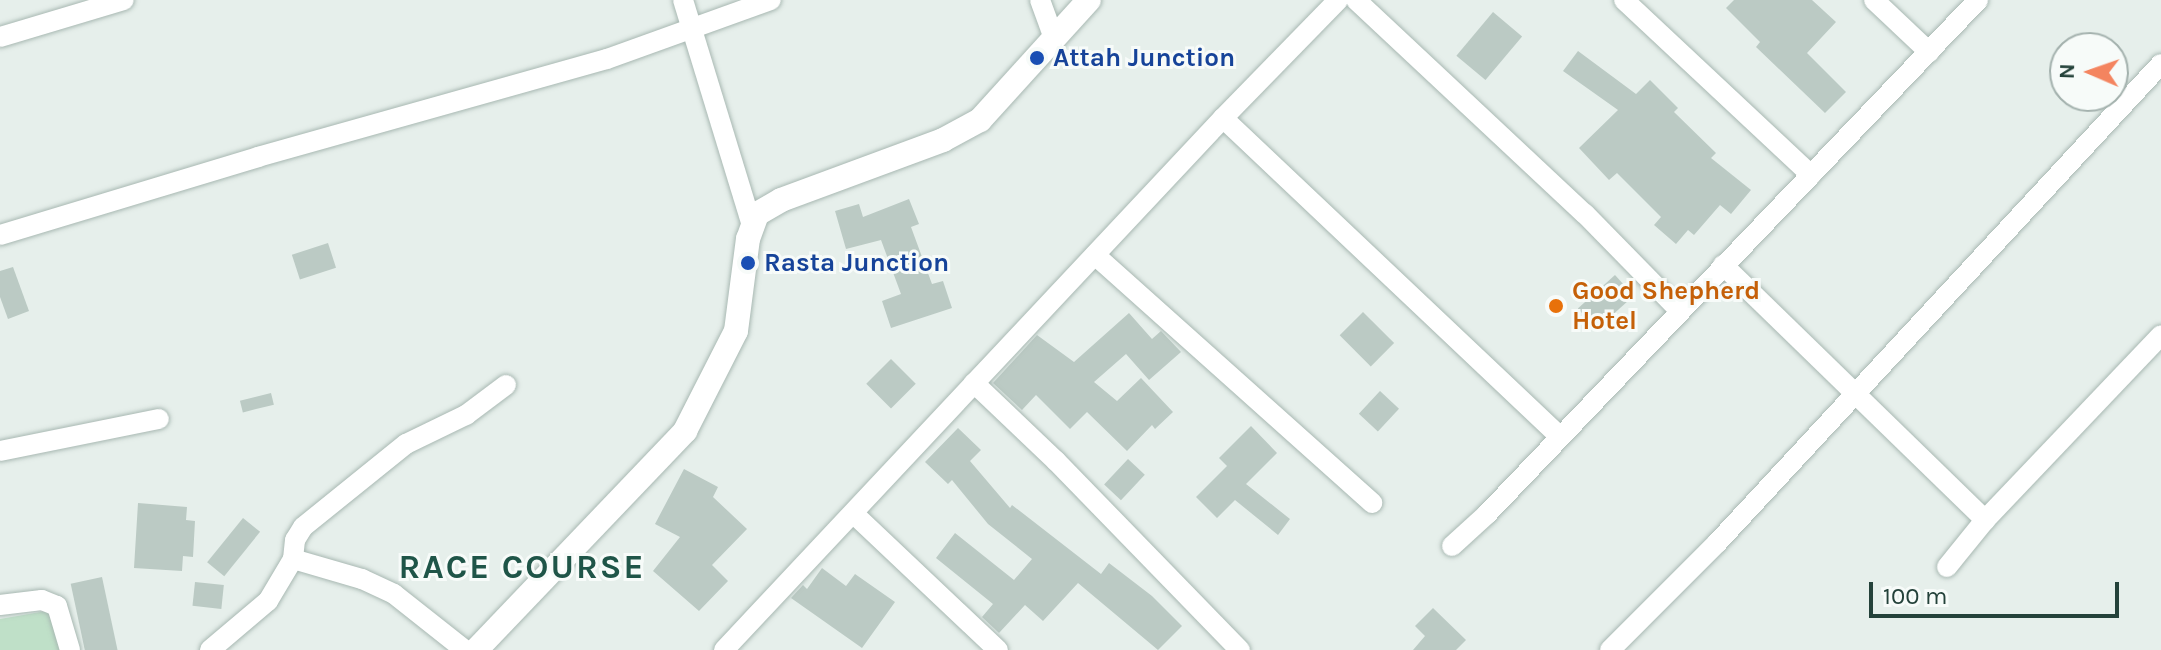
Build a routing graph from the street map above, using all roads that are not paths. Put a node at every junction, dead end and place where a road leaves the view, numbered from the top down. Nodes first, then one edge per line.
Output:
1 (124, 0) edge
2 (683, 0) edge
3 (771, 0) edge
4 (1040, 0) edge
5 (1089, 0) edge
6 (1338, 0) edge
7 (1356, 0) edge
8 (1624, 0) edge
9 (1874, 0) edge
10 (1978, 0) edge
11 (693, 27) junction
12 (1053, 35) junction
13 (0, 37) edge
14 (1929, 52) junction
15 (2161, 64) edge
16 (1223, 118) junction
17 (1811, 175) junction
18 (751, 223) junction
19 (0, 235) edge
20 (1095, 255) junction
21 (1723, 265) junction
22 (1680, 311) junction
23 (2161, 335) edge
24 (974, 383) junction
25 (506, 385) dead end
26 (1855, 395) junction
27 (159, 419) dead end
28 (1559, 436) junction
29 (0, 451) edge
30 (1372, 503) dead end
31 (854, 514) junction
32 (1985, 520) junction
33 (1452, 546) dead end
34 (293, 559) junction
35 (1947, 567) dead end
36 (0, 605) edge
37 (70, 650) edge
38 (210, 650) edge
39 (465, 650) edge
40 (476, 650) edge
41 (724, 650) edge
42 (998, 650) edge
43 (1240, 650) edge
44 (1610, 650) edge

1 - 13 street
2 - 11 street
3 - 11 street
4 - 12 street
5 - 12 street
6 - 16 street
7 - 22 street
8 - 17 street
9 - 14 street
10 - 14 street
11 - 18 street
11 - 19 street
12 - 18 street
14 - 17 street
15 - 26 street
16 - 20 street
16 - 28 street
17 - 21 street
18 - 40 street
20 - 24 street
20 - 30 street
21 - 22 street
21 - 26 street
22 - 28 street
23 - 32 street
24 - 31 street
24 - 43 street
25 - 34 street
26 - 32 street
26 - 44 street
27 - 29 street
28 - 33 street
31 - 41 street
31 - 42 street
32 - 35 street
34 - 38 street
34 - 39 street
36 - 37 street

